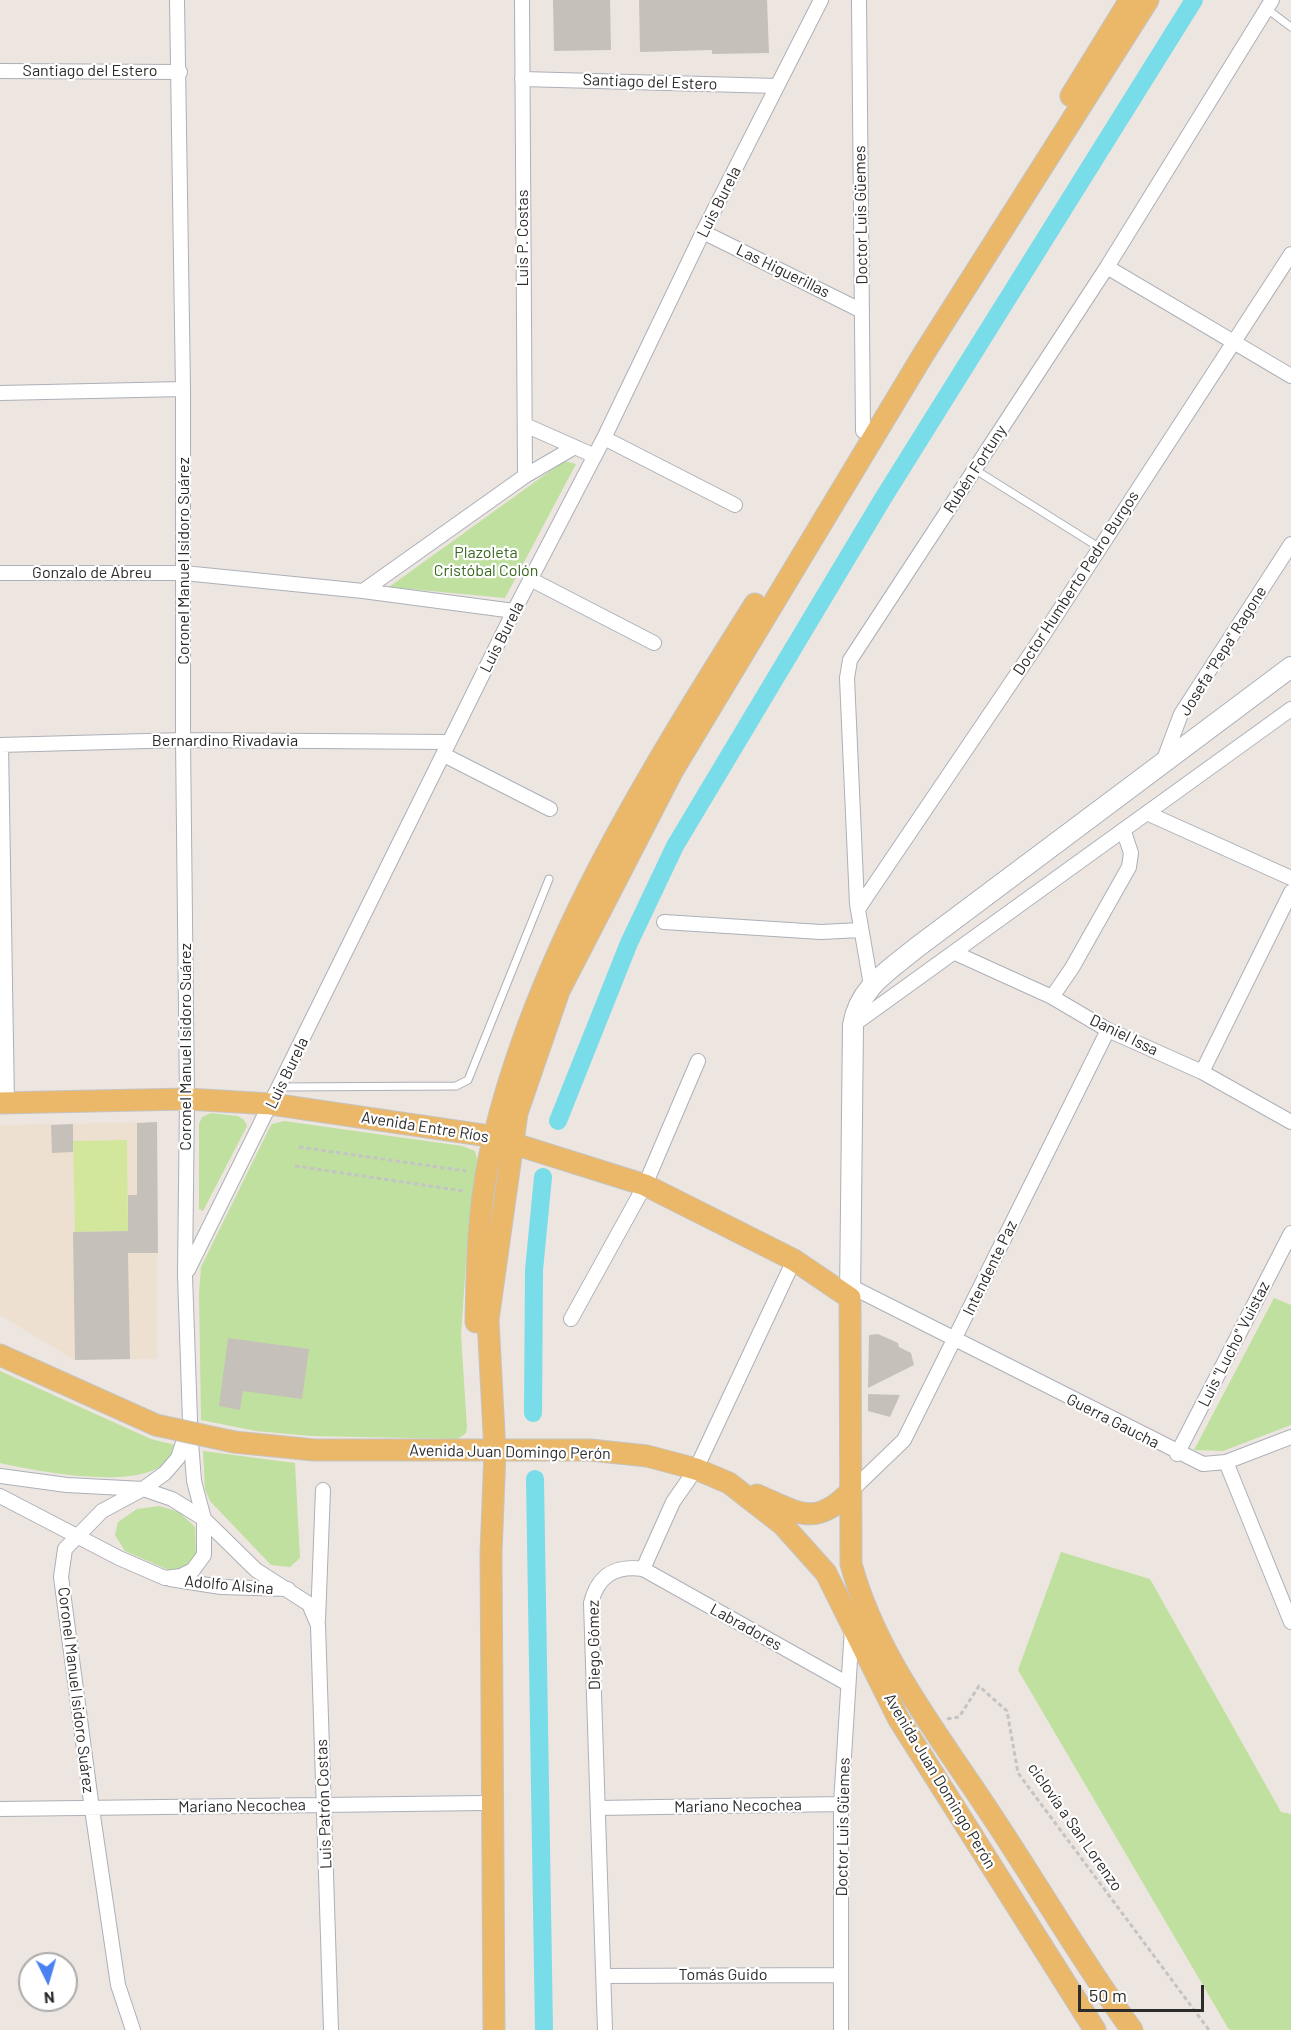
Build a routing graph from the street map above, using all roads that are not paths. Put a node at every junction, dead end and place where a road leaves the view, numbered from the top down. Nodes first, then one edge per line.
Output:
1 (177, 0) edge
2 (522, 0) edge
3 (821, 0) edge
4 (859, 0) edge
5 (1130, 0) edge
6 (1148, 0) edge
7 (1269, 5) edge
8 (1291, 27) edge
9 (0, 71) edge
10 (180, 72) junction
11 (522, 79) junction
12 (777, 86) junction
13 (703, 232) junction
14 (1291, 254) edge
15 (1107, 267) junction
16 (862, 310) junction
17 (1234, 342) junction
18 (1291, 376) edge
19 (183, 390) junction
20 (0, 393) edge
21 (525, 425) junction
22 (864, 430) junction
23 (604, 438) junction
24 (573, 448) junction
25 (595, 456) junction
26 (974, 469) junction
27 (525, 476) junction
28 (735, 505) dead end
29 (1291, 544) edge
30 (1100, 548) junction
31 (0, 573) edge
32 (184, 573) junction
33 (532, 580) junction
34 (363, 591) junction
35 (514, 611) junction
36 (654, 643) dead end
37 (1291, 666) edge
38 (1291, 709) edge
39 (183, 740) junction
40 (449, 742) junction
41 (0, 745) edge
42 (444, 755) junction
43 (1163, 762) junction
44 (550, 809) dead end
45 (1149, 814) junction
46 (1124, 832) junction
47 (1291, 878) edge
48 (549, 879) dead end
49 (1291, 892) edge
50 (858, 909) junction
51 (664, 922) dead end
52 (861, 930) junction
53 (955, 953) junction
54 (871, 985) junction
55 (1052, 997) junction
56 (853, 1025) junction
57 (1108, 1030) junction
58 (698, 1061) dead end
59 (1202, 1072) junction
60 (276, 1095) junction
61 (187, 1099) junction
62 (4, 1103) edge
63 (1291, 1122) edge
64 (504, 1141) junction
65 (645, 1185) junction
66 (1291, 1233) edge
67 (794, 1260) junction
68 (185, 1275) junction
69 (850, 1292) junction
70 (571, 1319) dead end
71 (954, 1340) junction
72 (0, 1355) edge
73 (190, 1421) junction
74 (1291, 1437) edge
75 (488, 1451) junction
76 (1177, 1454) junction
77 (1226, 1462) junction
78 (696, 1469) junction
79 (0, 1476) edge
80 (729, 1483) junction
81 (143, 1489) junction
82 (323, 1490) dead end
83 (851, 1491) junction
84 (0, 1496) edge
85 (204, 1519) junction
86 (76, 1536) junction
87 (643, 1569) junction
88 (165, 1578) junction
89 (290, 1589) junction
90 (1291, 1622) edge
91 (852, 1623) junction
92 (318, 1625) junction
93 (848, 1684) junction
94 (484, 1803) junction
95 (841, 1804) junction
96 (324, 1805) junction
97 (599, 1808) junction
98 (0, 1809) edge
99 (92, 1809) junction
100 (841, 1975) junction
101 (605, 1976) junction
102 (133, 2030) edge
103 (331, 2030) edge
104 (485, 2030) edge
105 (494, 2030) edge
106 (605, 2030) edge
107 (841, 2030) edge
108 (1095, 2030) edge
109 (1132, 2030) edge

1 - 10 street, Coronel Manuel Isidoro Suárez
2 - 11 street, Luis P. Costas
3 - 12 street, Luis Burela
4 - 16 street, Doctor Luis Güemes
5 - 22 main road
6 - 64 main road
7 - 8 lane
7 - 15 street, Rubén Fortuny
9 - 10 street, Santiago del Estero
10 - 19 street, Coronel Manuel Isidoro Suárez
11 - 12 street, Santiago del Estero
11 - 21 street, Luis P. Costas
12 - 13 street, Luis Burela
13 - 16 street, Las Higuerillas
13 - 23 street, Luis Burela
14 - 17 street, Doctor Humberto Pedro Burgos
15 - 17 street
15 - 26 street, Rubén Fortuny
16 - 22 street, Doctor Luis Güemes
17 - 18 street
17 - 30 street, Doctor Humberto Pedro Burgos
19 - 20 street
19 - 32 street, Coronel Manuel Isidoro Suárez
21 - 24 street
21 - 27 street, Luis P. Costas
22 - 64 main road
23 - 25 street, Luis Burela
23 - 28 street
24 - 25 street
24 - 27 street
25 - 33 street, Luis Burela
26 - 30 lane
26 - 50 street, Rubén Fortuny
27 - 34 street
29 - 43 street, Josefa "Pepa" Ragone
30 - 50 street, Doctor Humberto Pedro Burgos
31 - 32 street, Gonzalo de Abreu
32 - 34 street, Gonzalo de Abreu
32 - 39 street, Coronel Manuel Isidoro Suárez
33 - 35 street, Luis Burela
33 - 36 street
34 - 35 street, Gonzalo de Abreu
35 - 40 street, Luis Burela
37 - 43 main road
38 - 45 street
39 - 40 street, Bernardino Rivadavia
39 - 41 street, Bernardino Rivadavia
39 - 61 street, Coronel Manuel Isidoro Suárez
40 - 42 street, Luis Burela
41 - 62 street
42 - 44 street
42 - 60 street, Luis Burela
43 - 54 main road
45 - 46 street
45 - 47 street
46 - 53 street
46 - 55 street
48 - 60 lane
49 - 59 street
50 - 52 street, Rubén Fortuny
51 - 52 street
52 - 54 street, Rubén Fortuny
53 - 55 street, Daniel Issa
53 - 56 street
54 - 56 main road
55 - 57 street, Daniel Issa
56 - 69 main road
57 - 59 street, Daniel Issa
57 - 71 street, Intendente Paz
58 - 65 street
59 - 63 street, Daniel Issa
60 - 61 main road, Avenida Entre Ríos
60 - 64 main road, Avenida Entre Ríos
60 - 68 street, Luis Burela
61 - 62 main road, Avenida Entre Ríos
61 - 68 street, Coronel Manuel Isidoro Suárez
64 - 65 main road, Avenida Entre Ríos
64 - 75 main road
65 - 67 main road, Avenida Entre Ríos
65 - 70 street
66 - 76 street, Luis "Lucho" Vuistaz
67 - 69 main road, Avenida Entre Ríos
67 - 78 street
68 - 73 street, Coronel Manuel Isidoro Suárez
69 - 71 street, Guerra Gaucha
69 - 83 main road, Avenida Juan Domingo Perón
71 - 76 street, Guerra Gaucha
71 - 83 street, Intendente Paz
72 - 75 main road, Avenida Juan Domingo Perón, bridge
73 - 81 street, Coronel Manuel Isidoro Suárez
73 - 85 street, Adolfo Alsina
74 - 77 street
75 - 78 main road, Avenida Juan Domingo Perón
75 - 94 main road
75 - 105 main road
76 - 77 street, Guerra Gaucha
77 - 90 street
78 - 80 main road, Avenida Juan Domingo Perón
78 - 87 street
79 - 81 street, Adolfo Alsina
80 - 83 main road
80 - 91 main road, Avenida Juan Domingo Perón
81 - 85 street, Adolfo Alsina
81 - 86 street, Coronel Manuel Isidoro Suárez
82 - 92 street
83 - 109 main road, Avenida Juan Domingo Perón
84 - 86 street, Adolfo Alsina
85 - 88 street, Adolfo Alsina
85 - 89 street, Adolfo Alsina
86 - 88 street, Adolfo Alsina
86 - 99 street, Coronel Manuel Isidoro Suárez
87 - 93 street, Labradores
87 - 97 street, Diego Gómez
88 - 89 street, Adolfo Alsina
89 - 92 street, Luis Patrón Costas
91 - 93 street, Doctor Luis Güemes
91 - 108 main road, Avenida Juan Domingo Perón
92 - 96 street, Luis Patrón Costas
93 - 95 street, Doctor Luis Güemes
94 - 96 street, Mariano Necochea
94 - 104 main road
95 - 97 street, Mariano Necochea
95 - 100 street, Doctor Luis Güemes
96 - 99 street, Mariano Necochea
96 - 103 street, Luis Patrón Costas
97 - 101 street, Diego Gómez
98 - 99 street, Mariano Necochea
99 - 102 street, Coronel Manuel Isidoro Suárez
100 - 101 street, Tomás Guido
100 - 107 street, Doctor Luis Güemes
101 - 106 street, Diego Gómez

